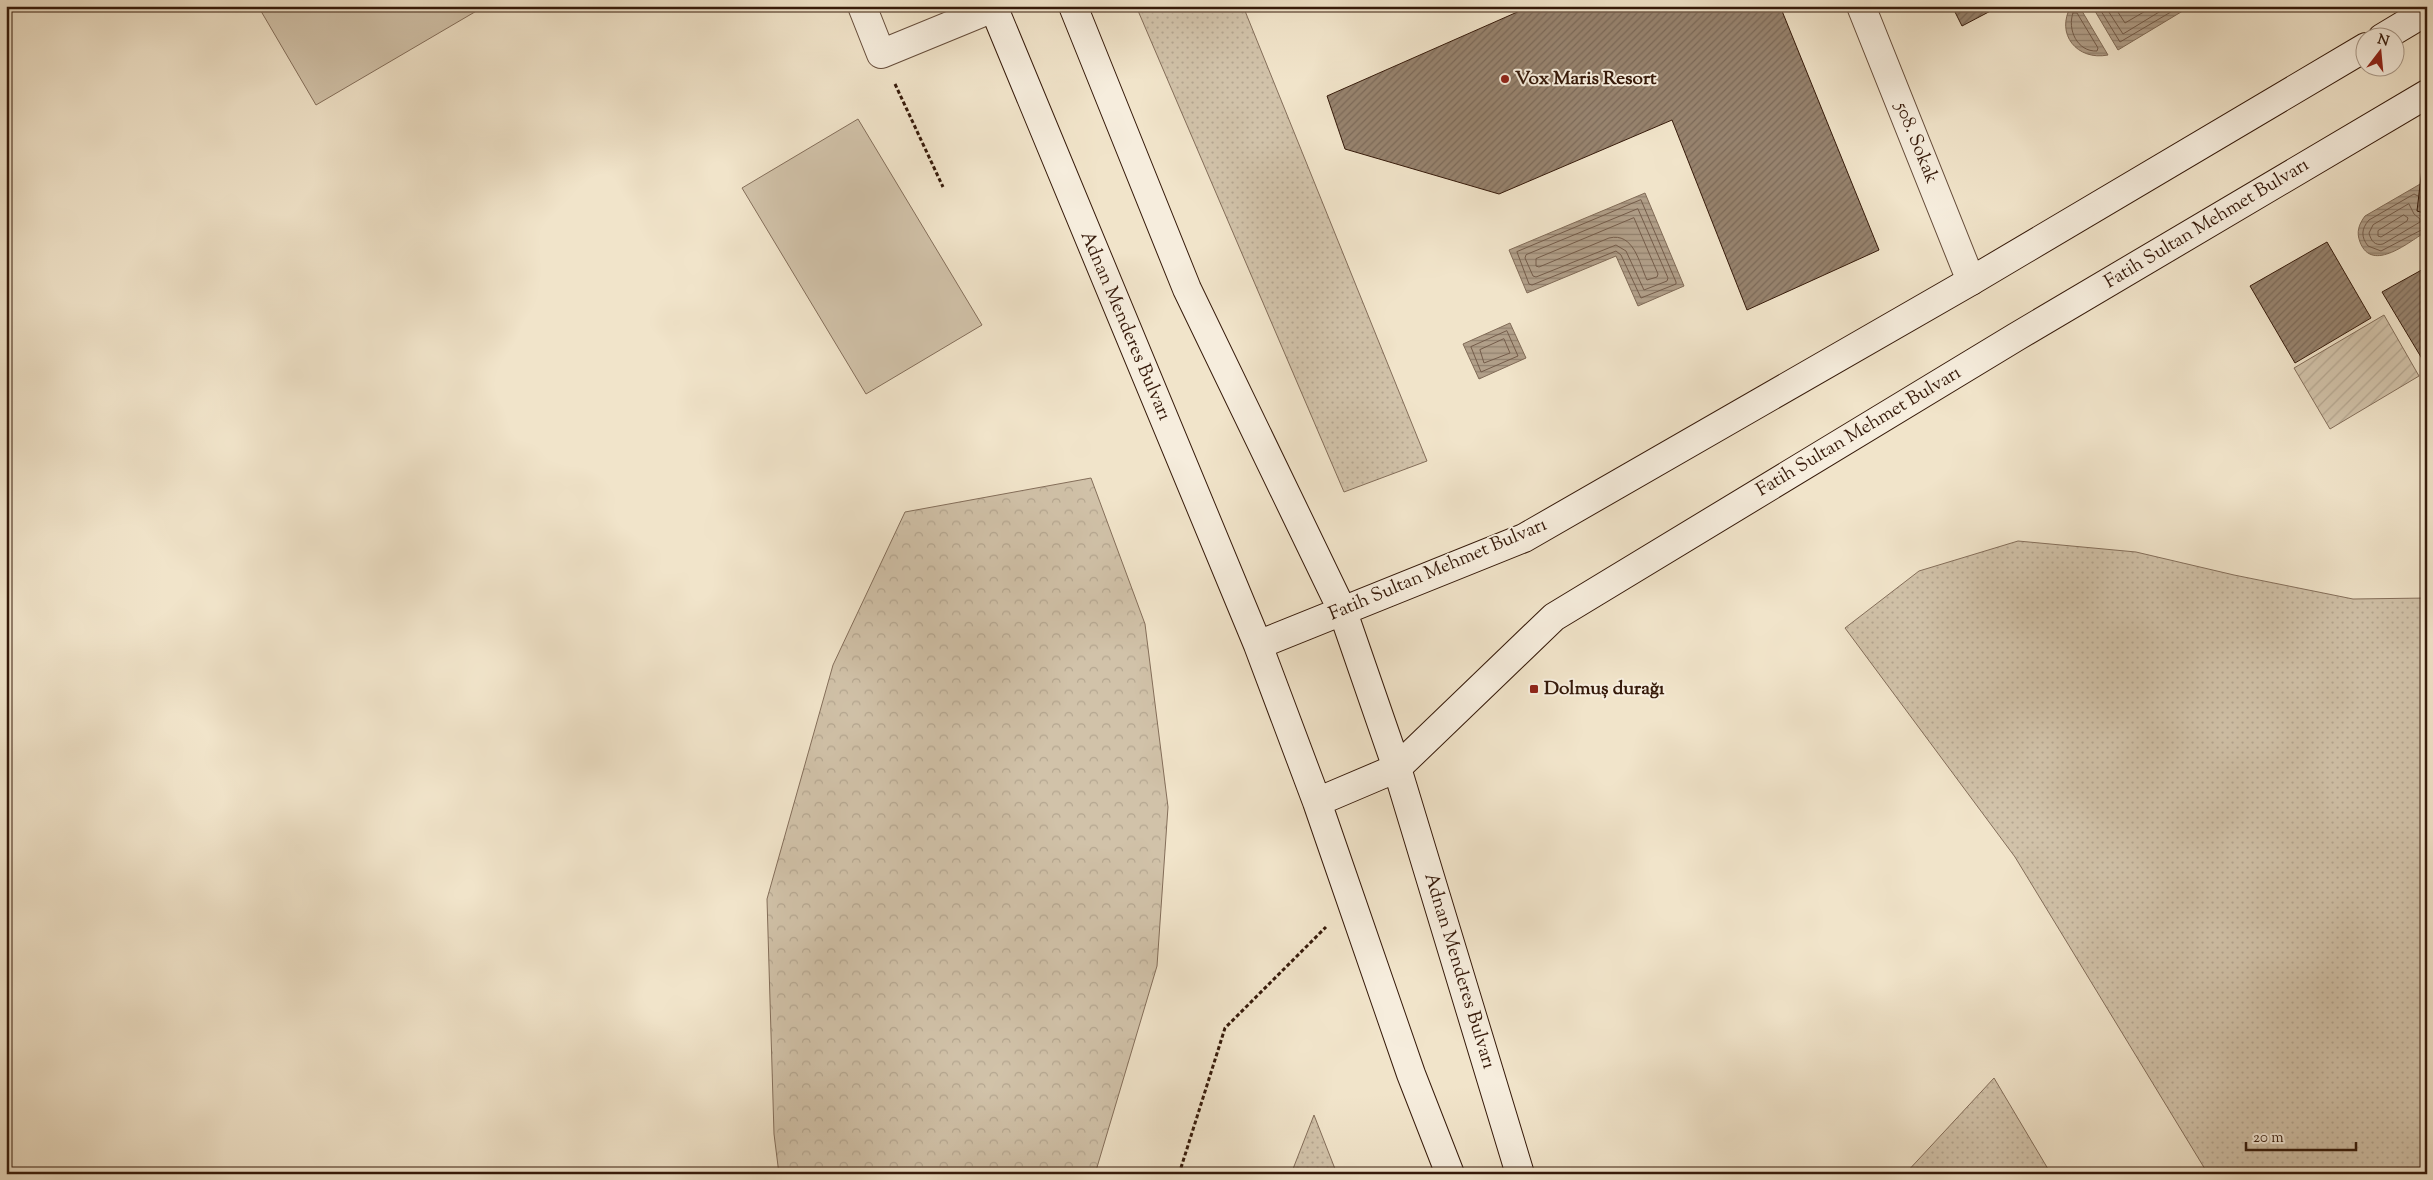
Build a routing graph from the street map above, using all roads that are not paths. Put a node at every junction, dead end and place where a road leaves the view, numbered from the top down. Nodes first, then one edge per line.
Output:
1 (862, 6) edge
2 (1073, 6) edge
3 (1861, 6) edge
4 (993, 7) edge
5 (2427, 11) edge
6 (2399, 28) edge
7 (2356, 53) edge
8 (2427, 94) edge
9 (1971, 281) junction
10 (1344, 612) junction
11 (1258, 645) junction
12 (1397, 768) junction
13 (1317, 802) junction
14 (1450, 1174) edge
15 (1520, 1174) edge

1 - 4 main road
2 - 10 main road
3 - 9 main road, 508. Sokak
4 - 11 main road, Adnan Menderes Bulvarı
5 - 6 main road
7 - 9 main road, Fatih Sultan Mehmet Bulvarı
8 - 12 main road, Fatih Sultan Mehmet Bulvarı
9 - 10 main road, Fatih Sultan Mehmet Bulvarı
10 - 11 main road, Fatih Sultan Mehmet Bulvarı
10 - 12 main road, Adnan Menderes Bulvarı
11 - 13 main road, Adnan Menderes Bulvarı
12 - 13 main road, Fatih Sultan Mehmet Bulvarı
12 - 15 main road, Adnan Menderes Bulvarı
13 - 14 main road

